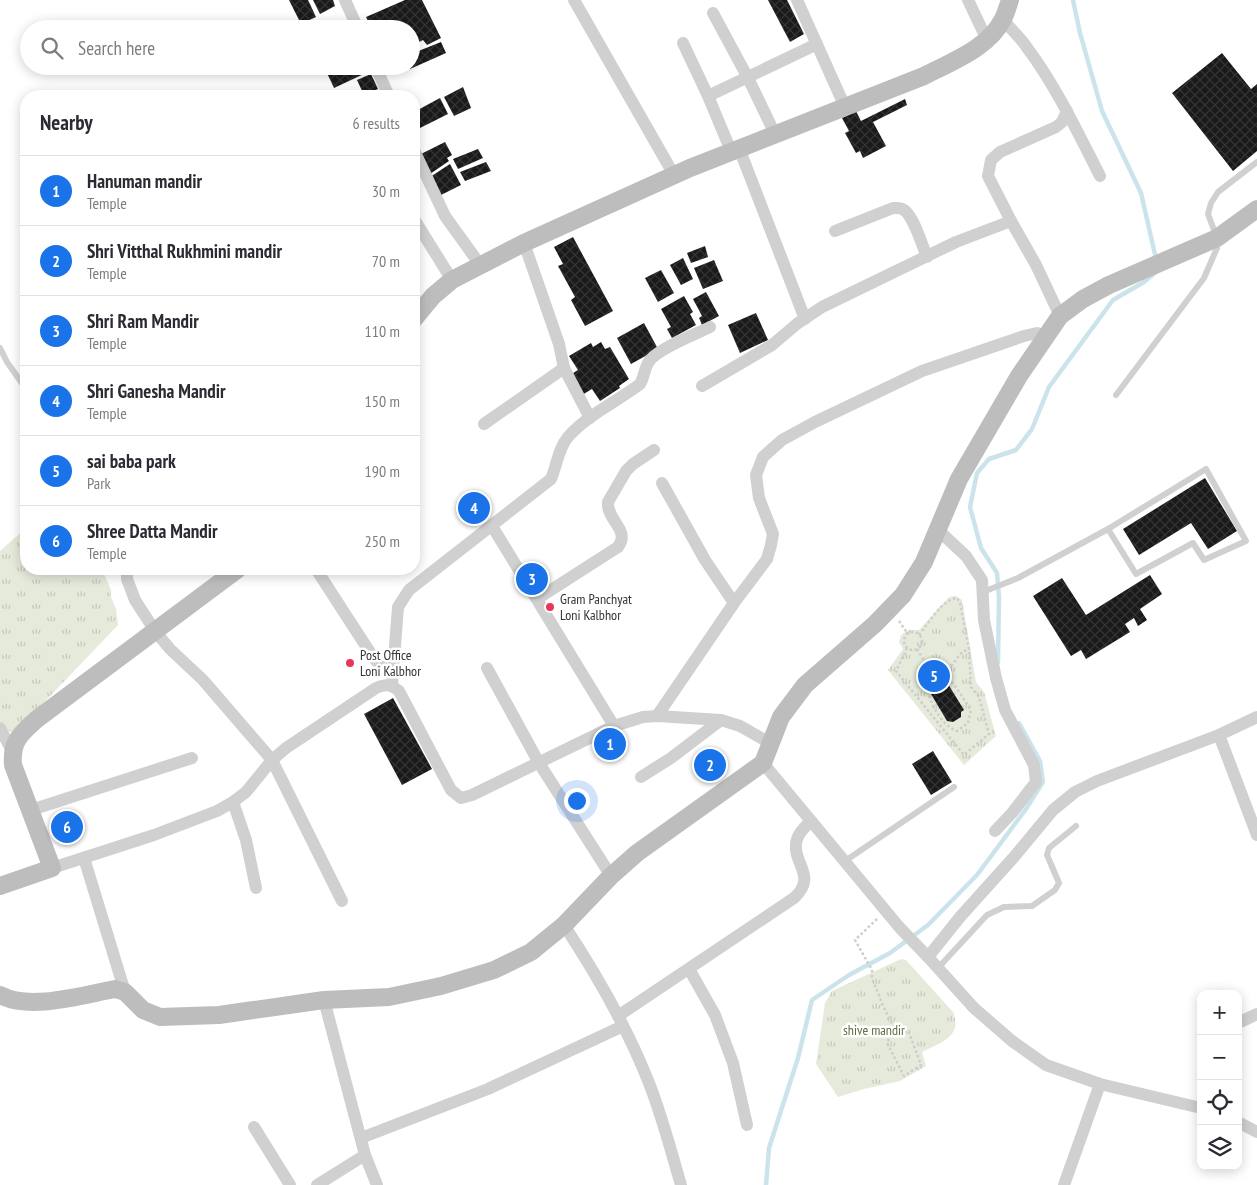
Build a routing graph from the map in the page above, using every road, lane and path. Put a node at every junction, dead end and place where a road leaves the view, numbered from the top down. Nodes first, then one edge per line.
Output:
1 (345, 0) edge
2 (574, 0) edge
3 (797, 0) edge
4 (968, 0) edge
5 (1010, 0) edge
6 (713, 13) dead end
7 (354, 20) edge
8 (1003, 20) junction
9 (987, 40) junction
10 (683, 43) dead end
11 (817, 44) junction
12 (380, 75) edge
13 (748, 78) junction
14 (386, 90) edge
15 (708, 96) junction
16 (845, 107) junction
17 (1066, 111) junction
18 (775, 134) junction
19 (735, 150) junction
20 (1257, 162) edge
21 (420, 163) edge
22 (674, 175) junction
23 (1100, 176) dead end
24 (1257, 209) edge
25 (1010, 221) junction
26 (420, 229) edge
27 (835, 232) dead end
28 (1217, 238) junction
29 (524, 243) junction
30 (927, 257) junction
31 (481, 266) junction
32 (452, 280) junction
33 (420, 312) edge
34 (1060, 316) junction
35 (805, 319) junction
36 (710, 327) dead end
37 (1047, 336) junction
38 (0, 348) edge
39 (564, 368) junction
40 (20, 380) edge
41 (702, 386) dead end
42 (1116, 395) dead end
43 (590, 418) junction
44 (484, 424) dead end
45 (654, 450) dead end
46 (662, 483) dead end
47 (492, 526) junction
48 (1108, 529) junction
49 (938, 530) junction
50 (127, 575) edge
51 (230, 575) edge
52 (320, 575) edge
53 (986, 590) junction
54 (537, 599) junction
55 (734, 603) junction
56 (155, 631) junction
57 (919, 635) junction
58 (907, 648) junction
59 (917, 649) junction
60 (969, 649) junction
61 (486, 668) dead end
62 (932, 674) junction
63 (944, 675) junction
64 (392, 680) junction
65 (657, 716) junction
66 (1257, 718) edge
67 (721, 720) junction
68 (614, 726) junction
69 (0, 728) edge
70 (1219, 735) junction
71 (770, 743) junction
72 (12, 751) junction
73 (192, 758) dead end
74 (272, 760) junction
75 (539, 763) junction
76 (763, 763) junction
77 (641, 777) dead end
78 (954, 787) dead end
79 (234, 802) junction
80 (31, 810) junction
81 (811, 821) junction
82 (1076, 826) dead end
83 (995, 832) dead end
84 (1257, 835) edge
85 (84, 858) junction
86 (845, 861) junction
87 (52, 868) junction
88 (611, 876) junction
89 (0, 886) edge
90 (256, 888) dead end
91 (342, 901) dead end
92 (886, 911) junction
93 (564, 925) junction
94 (928, 956) junction
95 (938, 968) junction
96 (688, 969) junction
97 (125, 992) junction
98 (3, 999) edge
99 (324, 1000) junction
100 (1257, 1014) edge
101 (621, 1021) junction
102 (1242, 1021) edge
103 (896, 1031) junction
104 (1100, 1084) junction
105 (1197, 1107) edge
106 (1242, 1124) edge
107 (747, 1125) dead end
108 (254, 1127) dead end
109 (1257, 1132) edge
110 (361, 1138) junction
111 (365, 1155) junction
112 (290, 1185) edge
113 (317, 1185) edge
114 (376, 1185) edge
115 (682, 1185) edge
116 (1064, 1185) edge

1 - 7 street
2 - 22 street
3 - 11 street
4 - 9 street
5 - 8 street
6 - 13 street
8 - 9 street
8 - 17 street
9 - 16 street
10 - 15 street
11 - 13 street
11 - 16 street
12 - 14 street
13 - 15 street
13 - 18 street
15 - 19 street
16 - 18 street
17 - 23 street
17 - 25 street
18 - 19 street
19 - 22 street
19 - 35 street
20 - 28 lane
21 - 31 street
22 - 29 street
24 - 28 street
25 - 30 street
25 - 34 street
26 - 32 street
27 - 30 street
28 - 34 street
28 - 42 lane
29 - 31 street
29 - 39 street
30 - 35 street
31 - 32 street
32 - 33 street
34 - 37 street
35 - 41 street
36 - 43 street
37 - 49 street
37 - 55 street
38 - 40 lane
39 - 43 street
39 - 44 street
43 - 47 street
45 - 54 street
46 - 55 street
47 - 54 street
47 - 64 street
48 - 48 lane
48 - 53 lane
49 - 53 street
49 - 71 street
50 - 56 street
51 - 56 street
52 - 64 street
53 - 83 street
54 - 68 street
55 - 65 street
56 - 72 street
56 - 74 street
57 - 58 path
57 - 59 path
57 - 60 path
58 - 59 path
58 - 60 path
59 - 62 path
60 - 63 path
61 - 75 street
62 - 63 path
62 - 63 path
64 - 74 street
64 - 75 street
65 - 67 street
65 - 68 street
66 - 70 street
67 - 71 street
67 - 77 street
68 - 75 street
69 - 72 street
70 - 84 street
70 - 94 street
71 - 76 street
72 - 80 street
73 - 80 street
74 - 79 street
74 - 91 street
75 - 88 street
76 - 81 street
76 - 88 street
78 - 86 lane
79 - 85 street
79 - 90 street
80 - 87 street
81 - 86 street
81 - 96 street
82 - 95 lane
85 - 87 street
85 - 97 street
86 - 92 street
87 - 89 street
88 - 93 street
92 - 94 street
92 - 103 path
93 - 99 street
93 - 101 street
94 - 95 street
95 - 104 street
96 - 101 street
96 - 107 street
97 - 98 street
97 - 99 street
99 - 110 street
100 - 102 street
101 - 110 street
101 - 115 street
103 - 103 path
104 - 105 street
104 - 116 street
106 - 109 street
108 - 112 street
110 - 111 street
111 - 113 street
111 - 114 street

